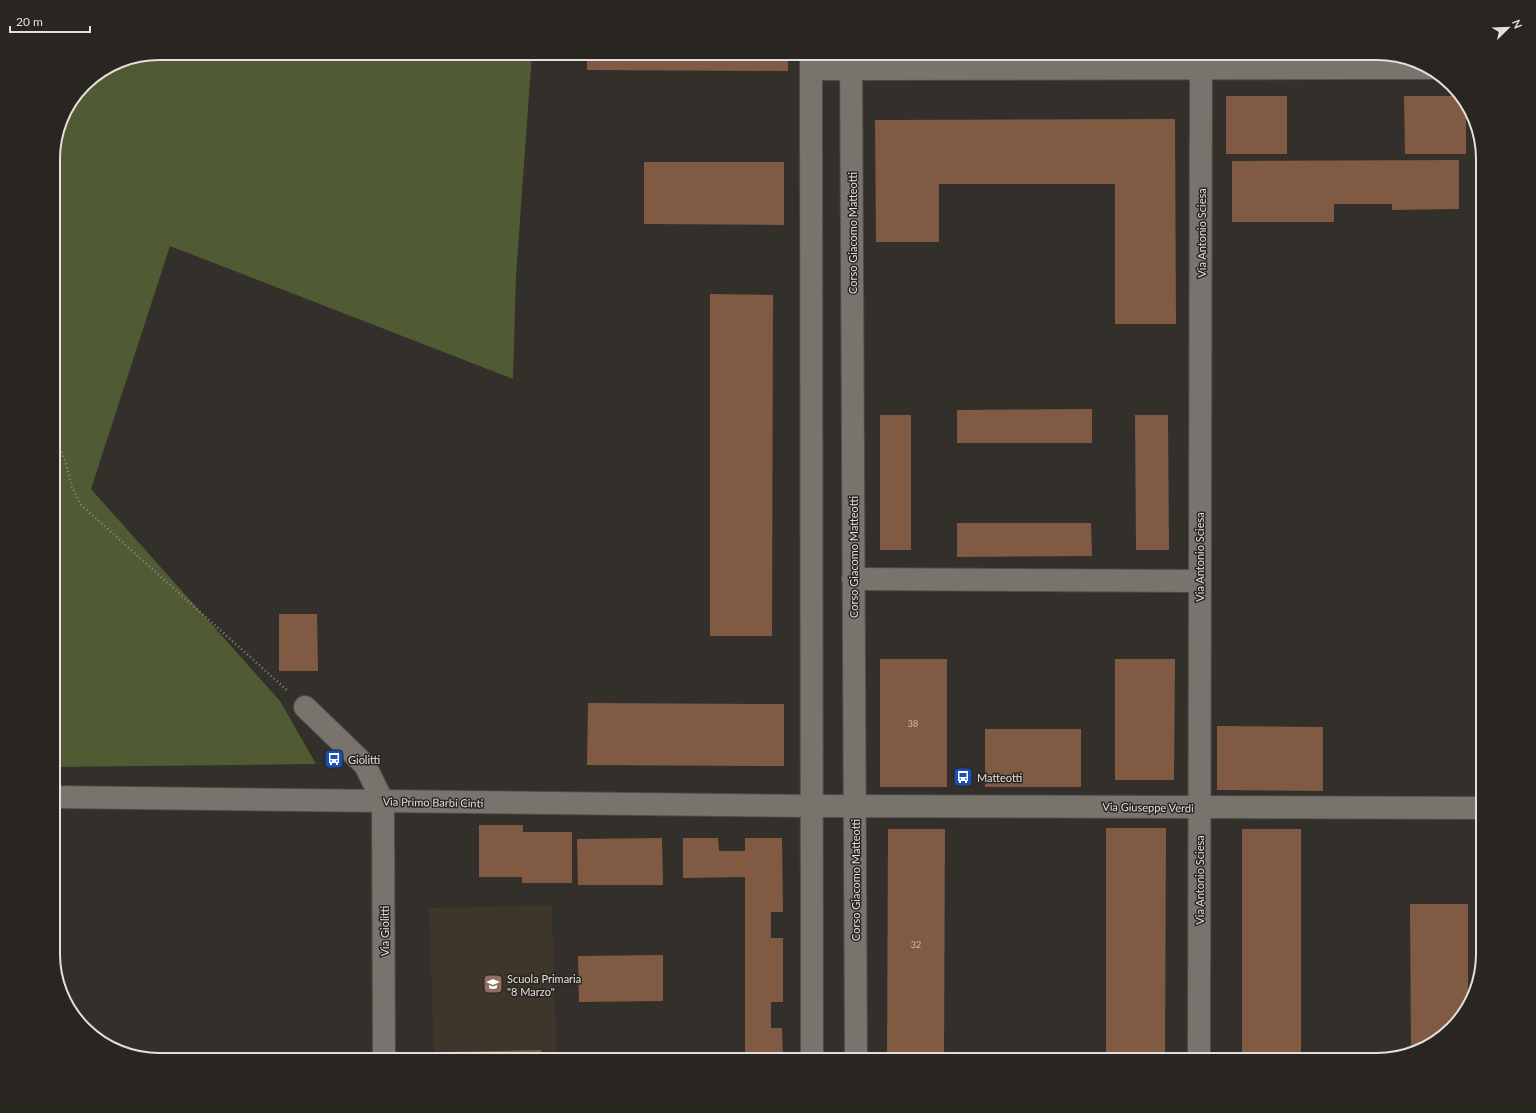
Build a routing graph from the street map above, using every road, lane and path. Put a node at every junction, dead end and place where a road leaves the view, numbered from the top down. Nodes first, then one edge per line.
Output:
1 (811, 61) edge
2 (851, 61) edge
3 (1201, 61) edge
4 (1415, 68) edge
5 (60, 449) edge
6 (853, 579) junction
7 (1199, 581) junction
8 (306, 707) joint
9 (60, 797) edge
10 (383, 802) junction
11 (812, 806) junction
12 (855, 806) junction
13 (1199, 808) junction
14 (1476, 808) edge
15 (384, 1053) edge
16 (812, 1053) edge
17 (856, 1053) edge
18 (1199, 1053) edge

1 - 2 street
1 - 11 street
2 - 3 street
2 - 6 street, Corso Giacomo Matteotti
3 - 4 street
3 - 7 street, Via Antonio Sciesa
5 - 8 path
6 - 7 street
6 - 12 street, Corso Giacomo Matteotti
7 - 13 street, Via Antonio Sciesa
8 - 10 street
9 - 10 street, Via Primo Barbi Cinti
10 - 11 street, Via Primo Barbi Cinti
10 - 15 street, Via Giolitti
11 - 12 street, Via Giuseppe Verdi
11 - 16 street
12 - 13 street, Via Giuseppe Verdi
12 - 17 street, Corso Giacomo Matteotti
13 - 14 street, Via Giuseppe Verdi
13 - 18 street, Via Antonio Sciesa

